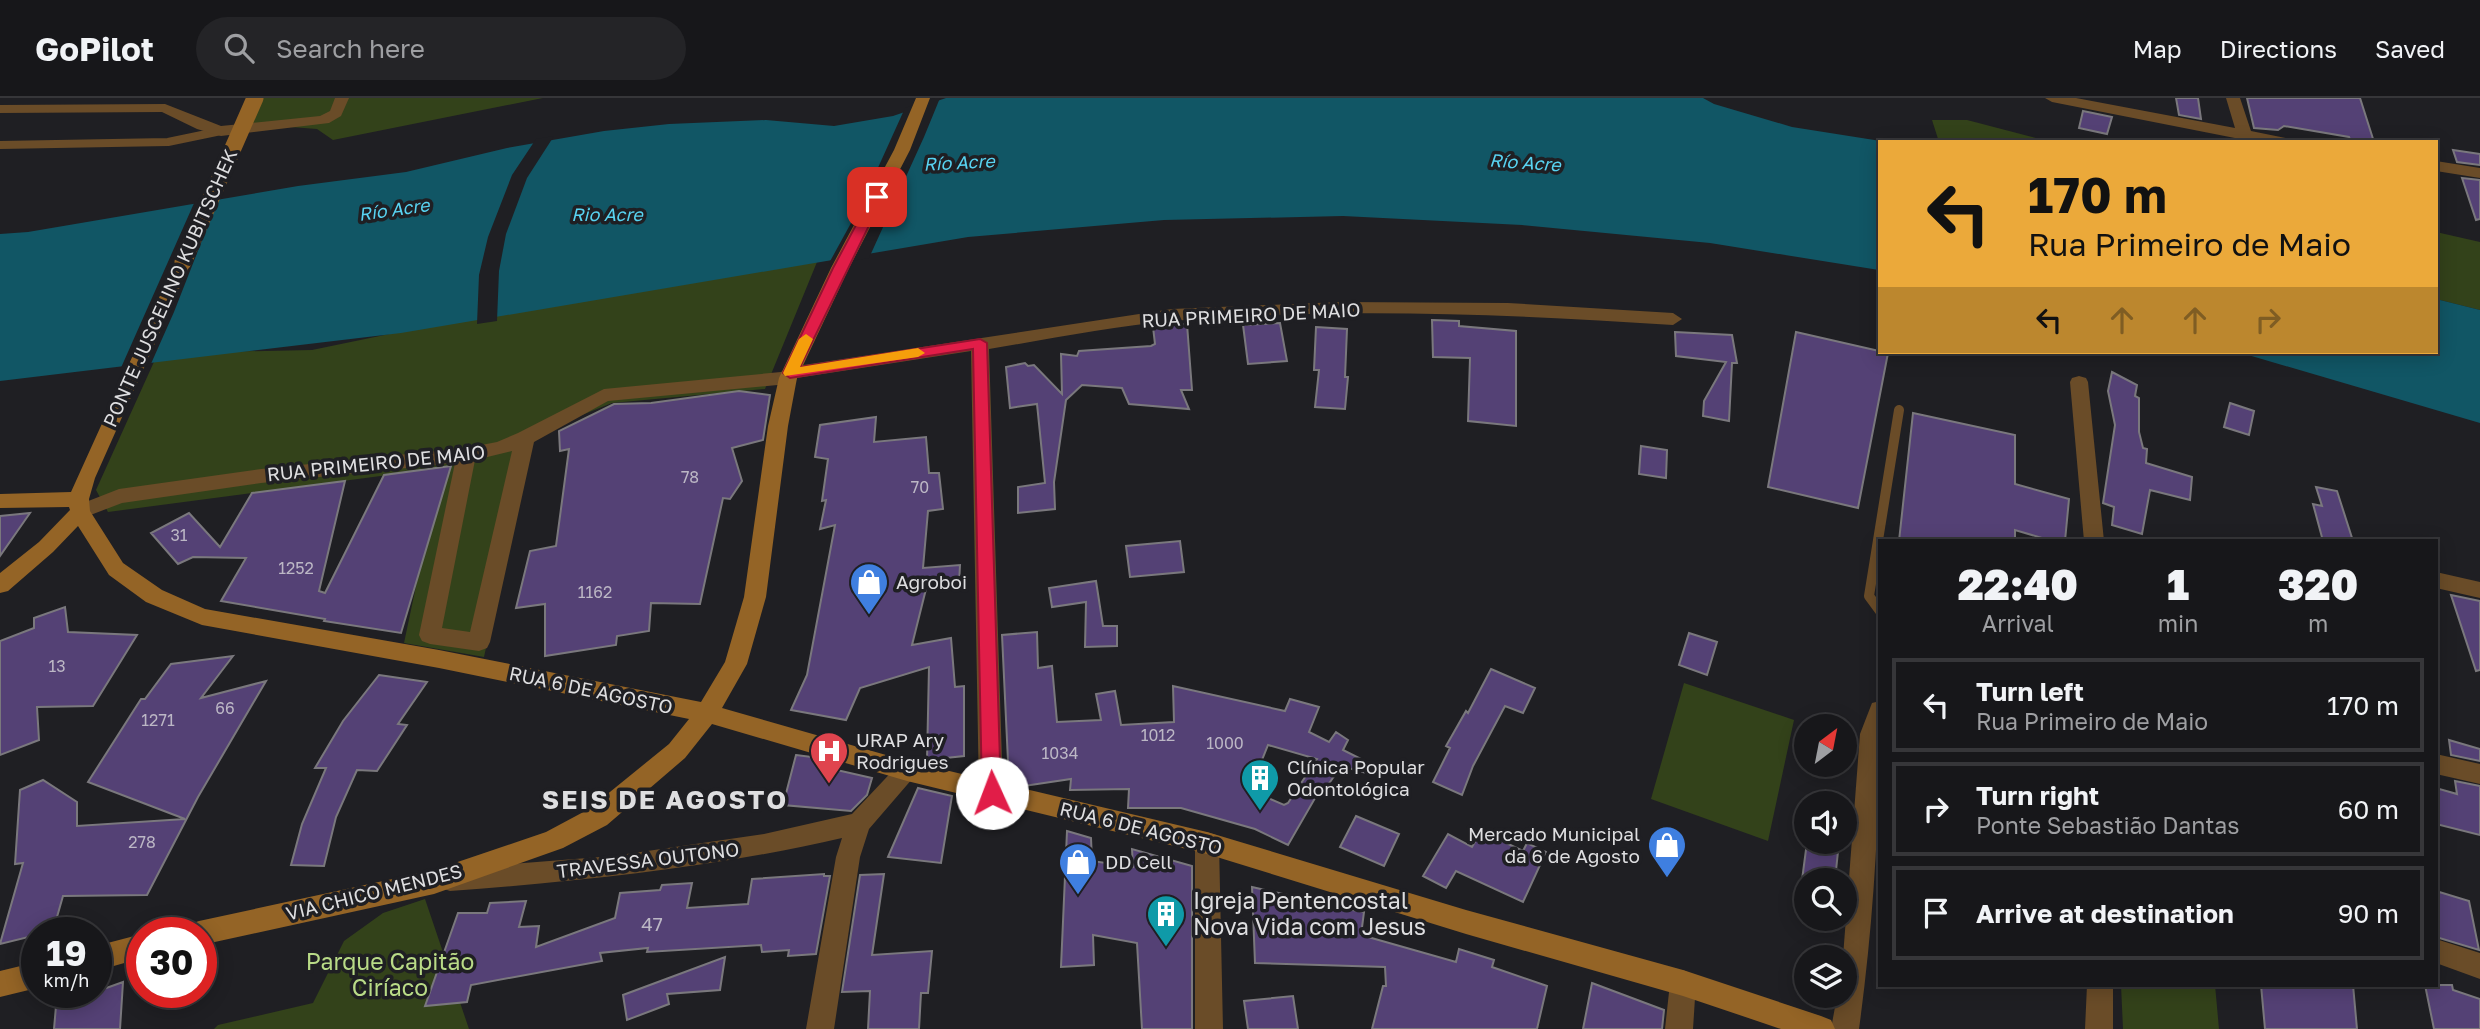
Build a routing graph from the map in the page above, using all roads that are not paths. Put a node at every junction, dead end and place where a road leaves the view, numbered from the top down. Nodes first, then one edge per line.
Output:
1 (255, 98) edge
2 (342, 98) edge
3 (923, 98) edge
4 (2052, 98) edge
5 (2233, 98) edge
6 (172, 103) edge
7 (0, 109) edge
8 (221, 131) junction
9 (2245, 135) junction
10 (2274, 140) edge
11 (0, 145) edge
12 (2438, 166) edge
13 (2480, 173) edge
14 (1673, 319) dead end
15 (980, 343) junction
16 (791, 372) junction
17 (2079, 383) dead end
18 (1899, 410) dead end
19 (525, 439) junction
20 (466, 455) junction
21 (0, 501) edge
22 (79, 505) junction
23 (1879, 539) edge
24 (2094, 539) edge
25 (1878, 545) edge
26 (2438, 580) edge
27 (0, 585) edge
28 (2480, 590) edge
29 (1878, 608) edge
30 (707, 713) junction
31 (1878, 716) edge
32 (2438, 764) edge
33 (907, 771) junction
34 (2480, 774) edge
35 (992, 793) junction
36 (859, 823) junction
37 (1207, 843) junction
38 (434, 882) junction
39 (217, 929) edge
40 (2438, 952) edge
41 (2480, 966) edge
42 (21, 979) edge
43 (1683, 983) junction
44 (0, 984) edge
45 (2100, 987) edge
46 (820, 1029) edge
47 (1209, 1029) edge
48 (1679, 1029) edge
49 (1821, 1029) edge
50 (1845, 1029) edge
51 (2099, 1029) edge

1 - 22 main road, PONTE JUSCELINO KUBITSCHEK, bridge
2 - 8 street
3 - 16 main road, VIA CHICO MENDES
4 - 9 street
5 - 9 street
6 - 7 street
6 - 8 street
8 - 11 lane
9 - 10 street
12 - 13 street
14 - 15 street, RUA PRIMEIRO DE MAIO
15 - 16 street, RUA PRIMEIRO DE MAIO
15 - 35 street
16 - 19 street, RUA PRIMEIRO DE MAIO
16 - 30 main road, VIA CHICO MENDES
17 - 24 street
18 - 23 lane
19 - 20 street, RUA PRIMEIRO DE MAIO
19 - 20 street
20 - 22 street, RUA PRIMEIRO DE MAIO
21 - 22 main road
22 - 27 main road
22 - 30 main road, RUA 6 DE AGOSTO
25 - 29 lane
26 - 28 street
30 - 33 main road, RUA 6 DE AGOSTO
30 - 38 main road, VIA CHICO MENDES
31 - 50 street
32 - 34 street
33 - 35 main road, RUA 6 DE AGOSTO
33 - 36 street
35 - 37 main road, RUA 6 DE AGOSTO
36 - 38 street, TRAVESSA OUTONO
36 - 46 street
37 - 43 main road, RUA 6 DE AGOSTO
37 - 47 street
38 - 39 main road, VIA CHICO MENDES
40 - 41 street
42 - 44 main road
43 - 48 street
43 - 49 main road, RUA 6 DE AGOSTO
45 - 51 street

